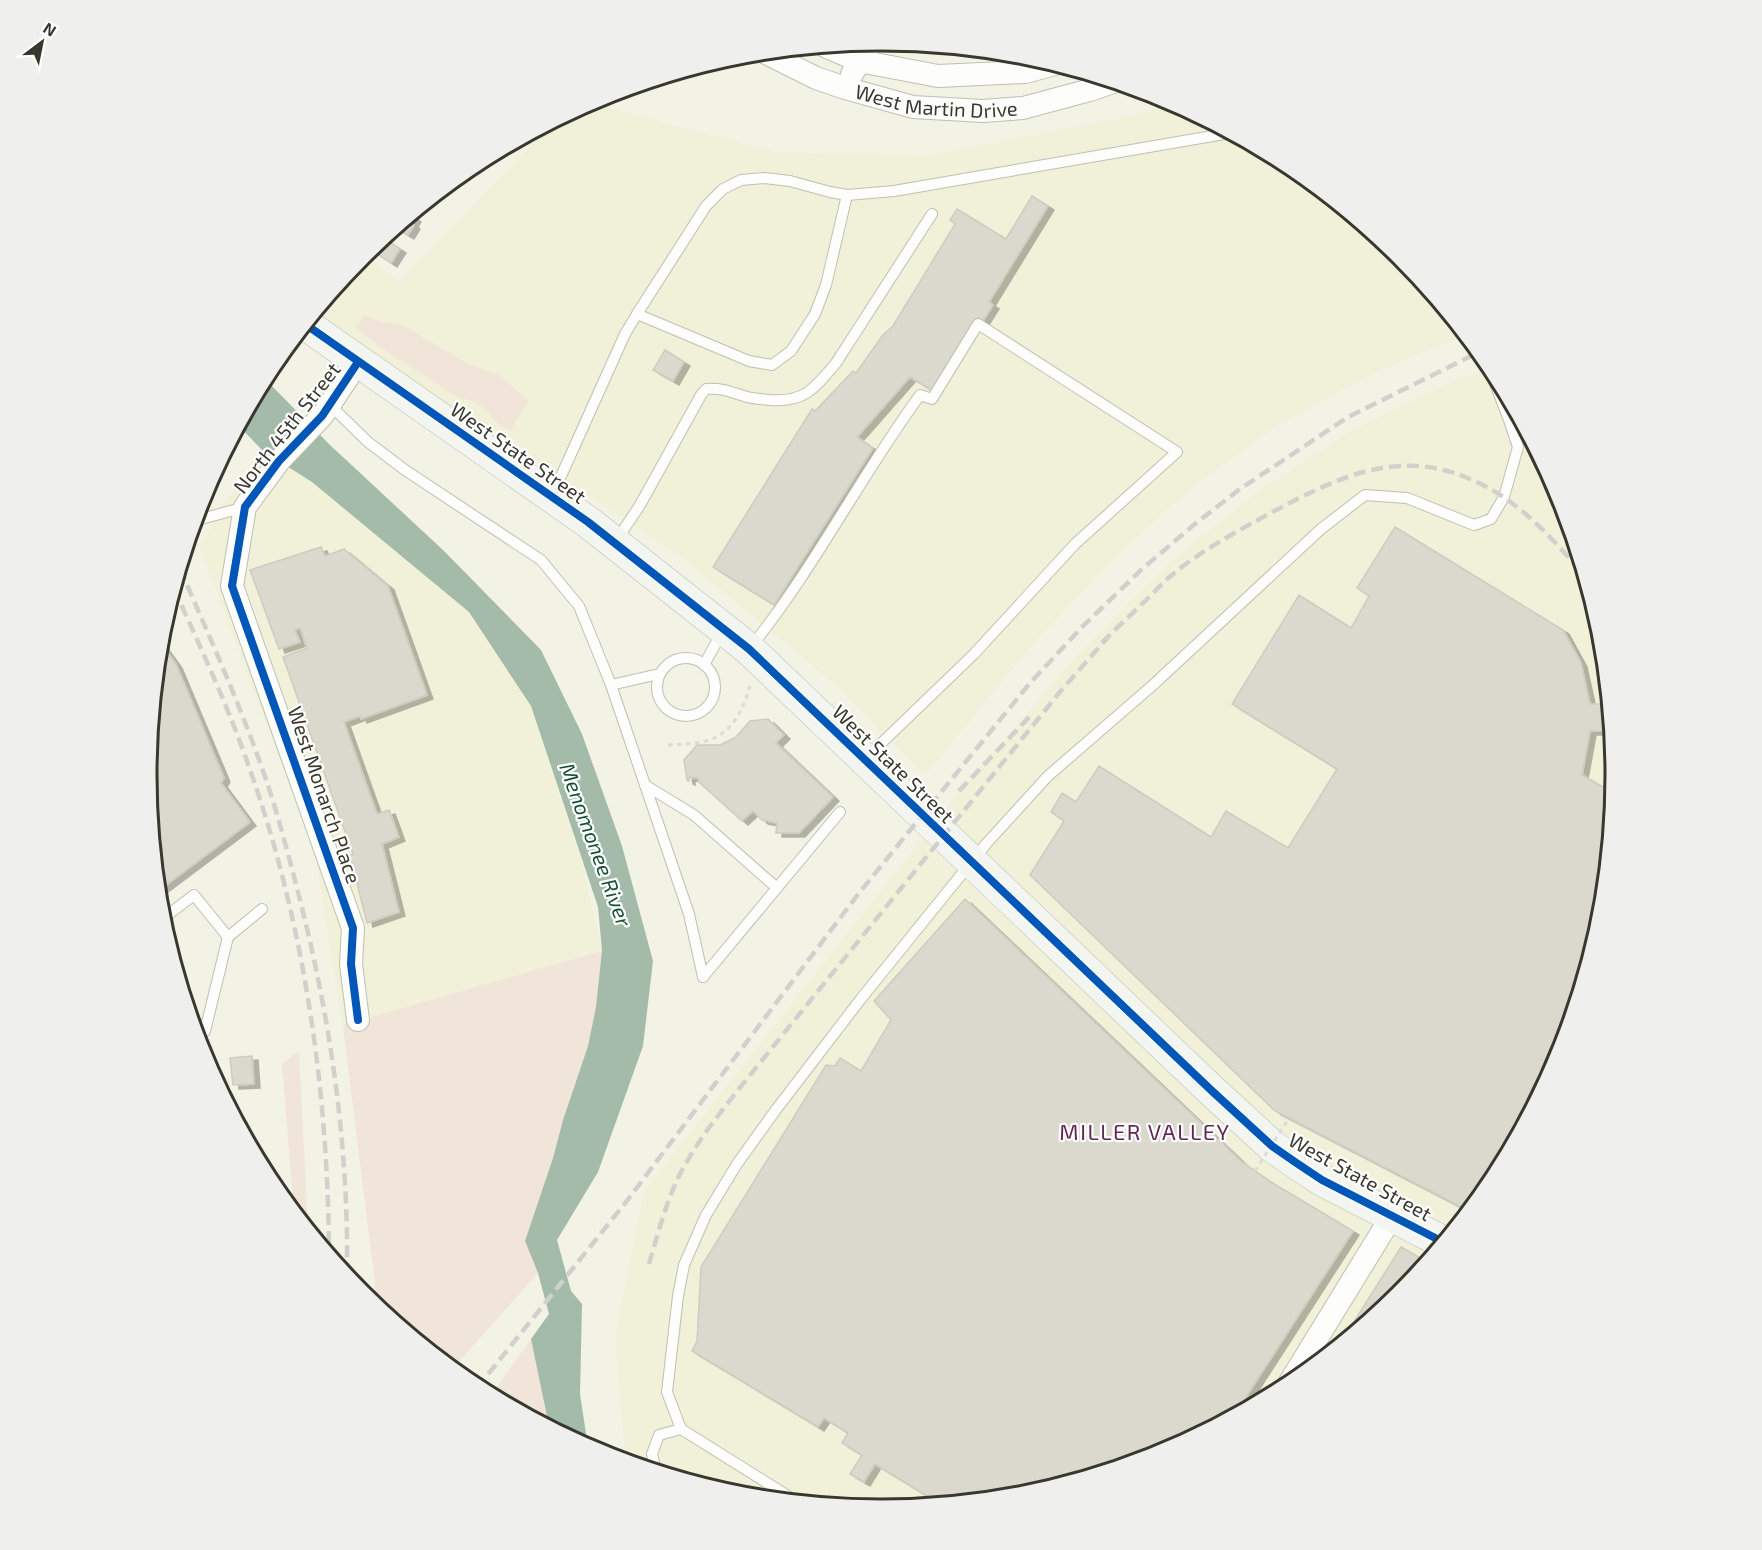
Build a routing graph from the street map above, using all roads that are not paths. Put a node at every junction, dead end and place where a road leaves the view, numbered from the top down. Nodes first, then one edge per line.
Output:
1 (865, 52) edge
2 (840, 53) edge
3 (777, 59) edge
4 (859, 61) junction
5 (1037, 69) edge
6 (1102, 86) edge
7 (845, 88) junction
8 (1218, 135) edge
9 (847, 195) junction
10 (932, 214) dead end
11 (637, 314) junction
12 (311, 329) edge
13 (358, 362) junction
14 (1504, 406) edge
15 (326, 410) junction
16 (550, 495) junction
17 (245, 507) junction
18 (204, 518) edge
19 (614, 544) junction
20 (232, 586) joint
21 (723, 629) junction
22 (749, 649) junction
23 (704, 665) junction
24 (659, 674) junction
25 (611, 685) junction
26 (865, 760) junction
27 (645, 785) junction
28 (840, 812) dead end
29 (972, 861) junction
30 (777, 888) junction
31 (262, 909) dead end
32 (170, 913) edge
33 (228, 937) junction
34 (358, 1020) dead end
35 (203, 1028) edge
36 (1392, 1216) junction
37 (1436, 1239) edge
38 (1301, 1364) edge
39 (681, 1429) junction
40 (654, 1463) edge
41 (782, 1492) edge

1 - 4 street
2 - 4 street, West Martin Drive
3 - 7 street, West Martin Drive
4 - 5 street, West Martin Drive
4 - 7 street
6 - 7 street, West Martin Drive
8 - 9 lane
9 - 11 lane
9 - 11 lane
10 - 19 lane
11 - 16 lane
12 - 13 main road, West State Street
13 - 15 street, North 45th Street
13 - 16 main road, West State Street
14 - 29 lane
15 - 17 street, North 45th Street
15 - 25 lane
16 - 19 main road, West State Street
17 - 18 lane
17 - 20 street, North 45th Street
19 - 21 main road, West State Street
20 - 34 street, West Monarch Place
21 - 22 main road, West State Street
21 - 23 lane
22 - 26 main road, West State Street
22 - 26 lane
23 - 24 lane
23 - 24 lane
24 - 25 lane
25 - 27 lane
26 - 29 main road, West State Street
27 - 30 lane
27 - 30 lane
28 - 30 lane
29 - 36 main road, West State Street
29 - 39 lane
31 - 33 lane
32 - 33 lane
33 - 35 lane
36 - 37 main road, West State Street
36 - 38 street
39 - 40 lane
39 - 41 lane

